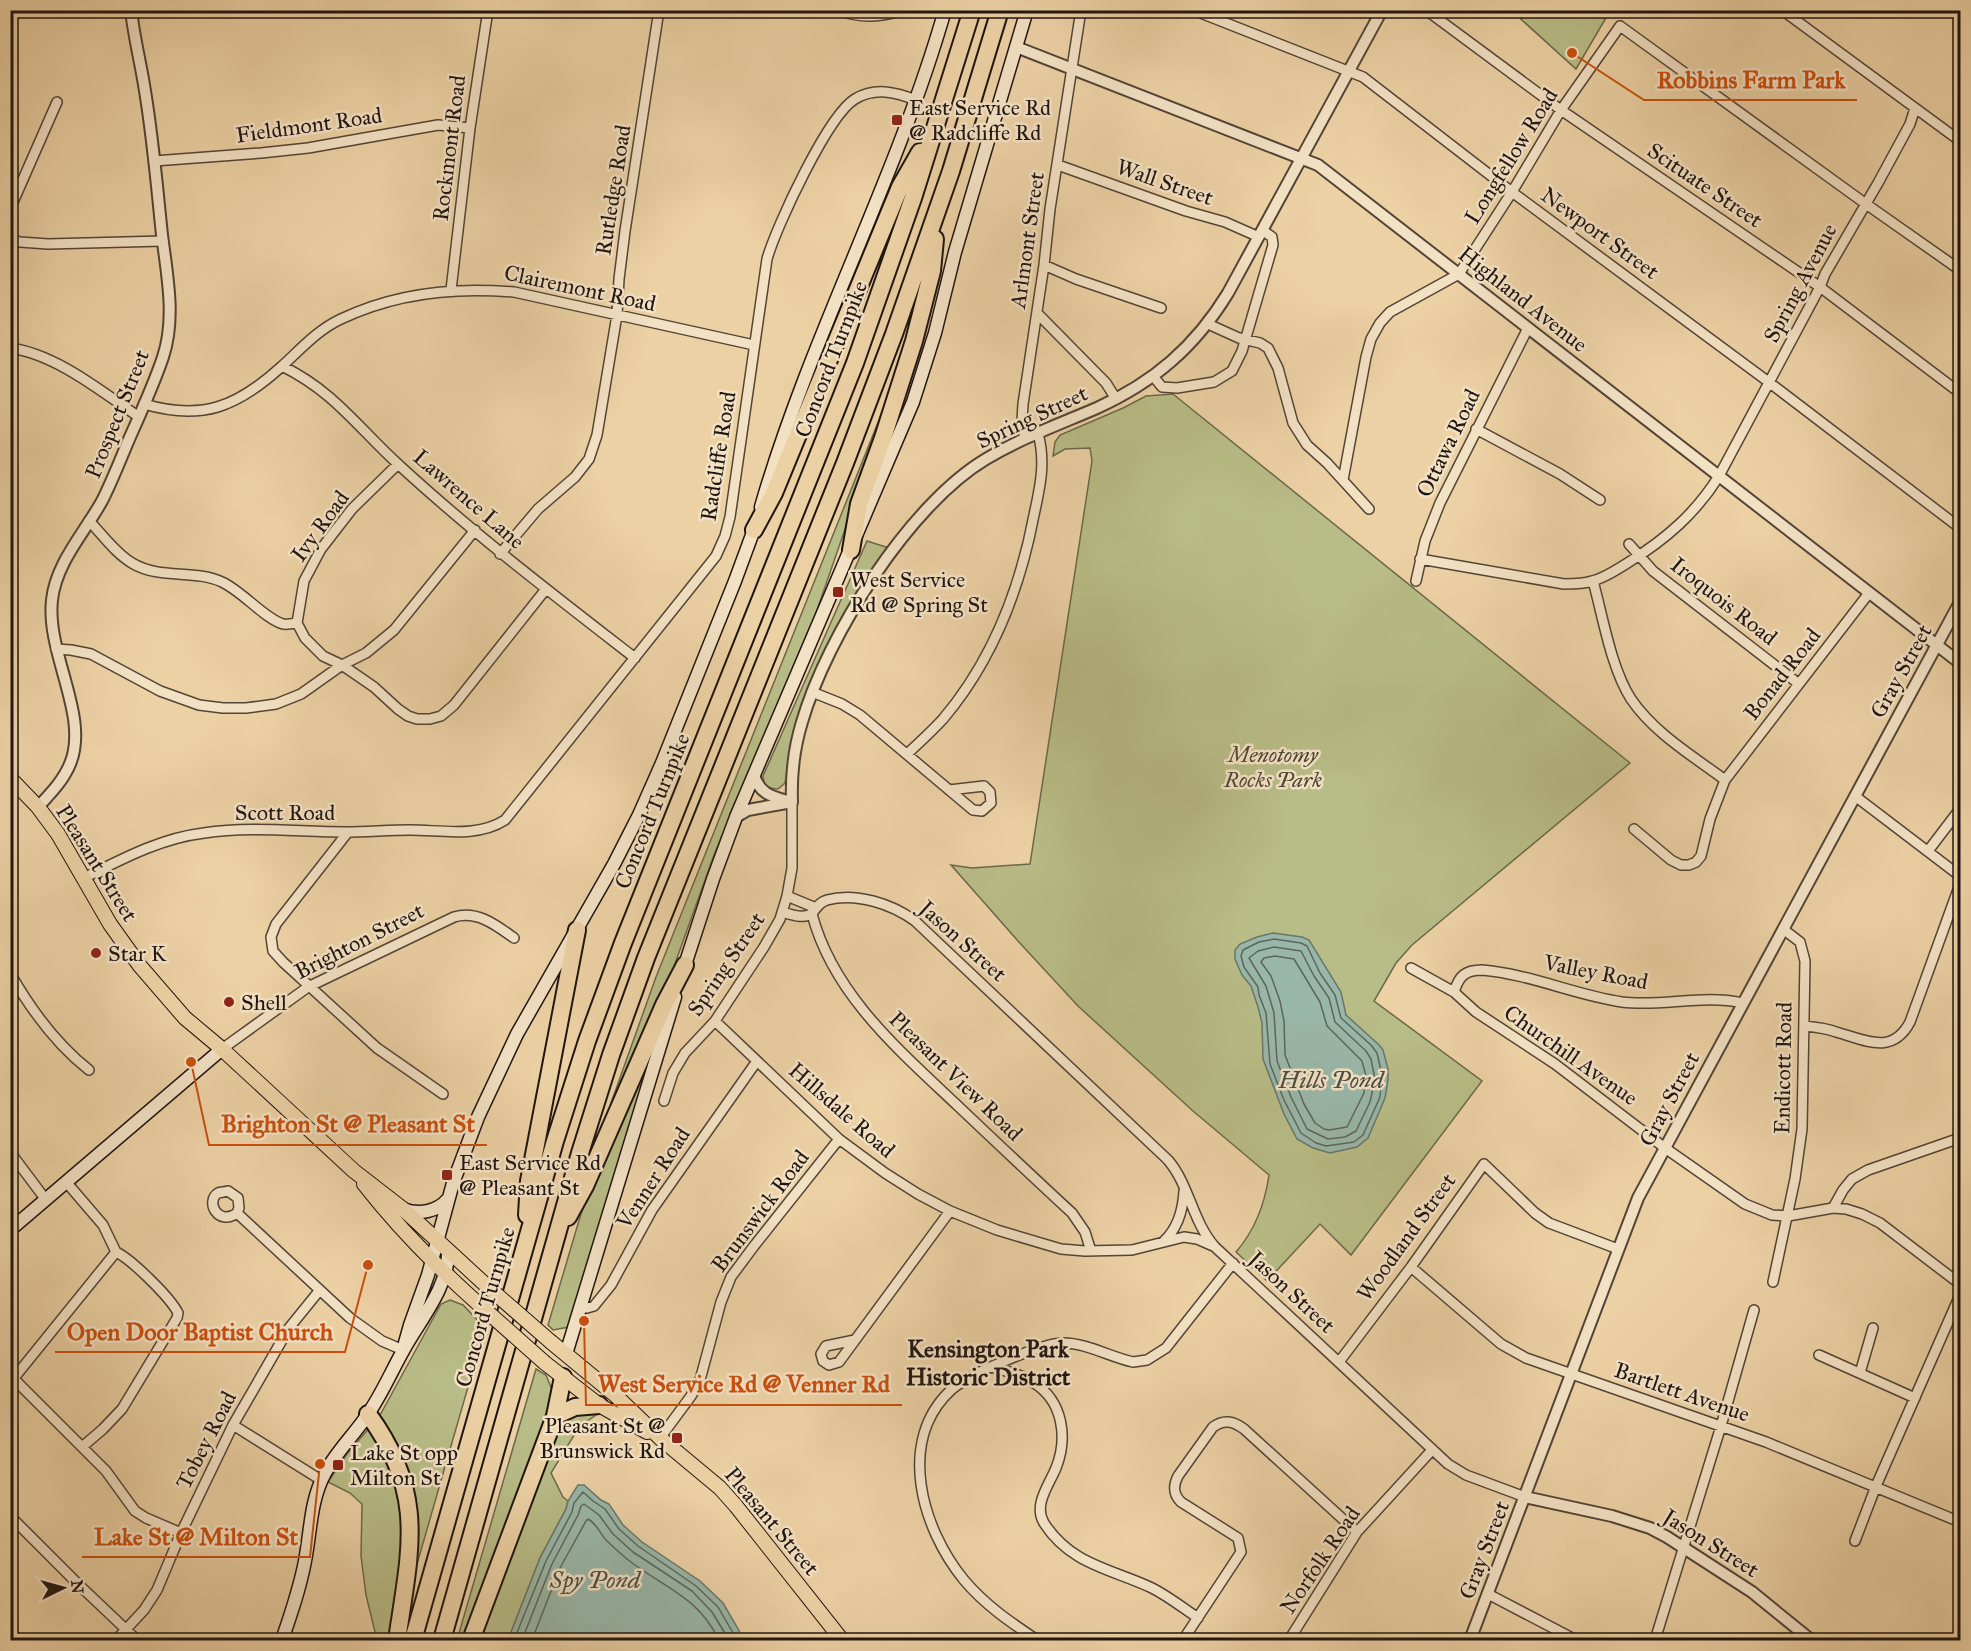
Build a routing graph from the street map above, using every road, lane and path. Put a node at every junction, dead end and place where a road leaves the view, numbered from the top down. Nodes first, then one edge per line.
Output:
1 (131, 10) edge
2 (488, 10) edge
3 (659, 10) edge
4 (838, 10) edge
5 (905, 10) edge
6 (945, 10) edge
7 (972, 10) edge
8 (1000, 10) edge
9 (1027, 10) edge
10 (1081, 10) edge
11 (1193, 10) edge
12 (1382, 10) edge
13 (1426, 10) edge
14 (1782, 10) edge
15 (1016, 47) junction
16 (1073, 69) junction
17 (1349, 70) junction
18 (916, 100) junction
19 (57, 102) dead end
20 (1916, 108) junction
21 (1560, 110) junction
22 (937, 122) junction
23 (470, 128) junction
24 (1960, 141) edge
25 (1302, 158) junction
26 (154, 161) junction
27 (1058, 165) junction
28 (1512, 192) junction
29 (940, 203) junction
30 (1866, 204) junction
31 (10, 209) edge
32 (1261, 233) junction
33 (10, 239) edge
34 (163, 241) junction
35 (1044, 265) junction
36 (1960, 270) edge
37 (1460, 274) junction
38 (1820, 287) junction
39 (451, 290) junction
40 (1161, 308) dead end
41 (1037, 313) junction
42 (617, 315) junction
43 (1208, 324) junction
44 (1528, 328) junction
45 (1246, 340) junction
46 (754, 345) junction
47 (10, 348) edge
48 (282, 366) junction
49 (1153, 376) junction
50 (1770, 382) junction
51 (1960, 393) edge
52 (1116, 399) junction
53 (144, 404) junction
54 (139, 417) junction
55 (1476, 429) junction
56 (1038, 434) junction
57 (1025, 439) junction
58 (398, 464) junction
59 (1719, 476) junction
60 (1343, 480) junction
61 (1600, 500) dead end
62 (1369, 510) dead end
63 (89, 521) junction
64 (1960, 528) edge
65 (475, 530) junction
66 (754, 530) junction
67 (1629, 544) dead end
68 (851, 550) junction
69 (500, 554) junction
70 (1639, 556) junction
71 (1420, 559) junction
72 (1416, 581) dead end
73 (1593, 581) junction
74 (546, 589) junction
75 (1869, 593) junction
76 (1960, 602) edge
77 (297, 623) junction
78 (1937, 645) junction
79 (56, 650) junction
80 (635, 658) junction
81 (1960, 663) edge
82 (342, 665) junction
83 (1799, 684) junction
84 (813, 692) junction
85 (907, 754) junction
86 (754, 774) junction
87 (10, 778) edge
88 (1725, 780) junction
89 (949, 790) dead end
90 (1855, 796) junction
91 (792, 802) junction
92 (38, 807) junction
93 (1960, 809) edge
94 (736, 817) junction
95 (493, 826) joint
96 (1634, 829) dead end
97 (348, 832) junction
98 (1928, 851) junction
99 (1960, 876) edge
100 (84, 878) junction
101 (1960, 884) edge
102 (787, 896) junction
103 (814, 911) junction
104 (782, 912) junction
105 (1783, 929) junction
106 (577, 930) junction
107 (514, 938) dead end
108 (685, 965) junction
109 (1411, 968) dead end
110 (10, 973) edge
111 (308, 987) junction
112 (1454, 992) junction
113 (1743, 1003) junction
114 (715, 1021) junction
115 (1804, 1026) junction
116 (222, 1049) junction
117 (757, 1061) junction
118 (89, 1070) dead end
119 (443, 1094) dead end
120 (664, 1101) dead end
121 (1960, 1138) edge
122 (839, 1139) junction
123 (1665, 1148) junction
124 (10, 1152) edge
125 (354, 1171) junction
126 (67, 1183) junction
127 (1185, 1186) junction
128 (448, 1198) junction
129 (46, 1200) junction
130 (1833, 1208) junction
131 (404, 1209) junction
132 (950, 1211) junction
133 (237, 1213) dead end
134 (1788, 1216) junction
135 (10, 1230) edge
136 (437, 1240) junction
137 (555, 1241) junction
138 (1163, 1241) junction
139 (526, 1245) junction
140 (1215, 1247) junction
141 (1618, 1249) junction
142 (448, 1250) junction
143 (1091, 1251) junction
144 (116, 1252) junction
145 (432, 1261) junction
146 (1233, 1263) junction
147 (1411, 1267) junction
148 (446, 1275) junction
149 (1773, 1282) dead end
150 (1960, 1284) edge
151 (319, 1291) junction
152 (1960, 1295) edge
153 (579, 1308) junction
154 (1754, 1310) dead end
155 (1873, 1329) dead end
156 (855, 1340) dead end
157 (403, 1350) junction
158 (566, 1354) junction
159 (1818, 1355) dead end
160 (1339, 1362) junction
161 (991, 1367) junction
162 (1860, 1373) junction
163 (1571, 1374) junction
164 (12, 1376) edge
165 (563, 1377) junction
166 (1915, 1398) junction
167 (599, 1405) junction
168 (368, 1414) junction
169 (555, 1416) junction
170 (233, 1425) junction
171 (1721, 1426) junction
172 (660, 1438) junction
173 (82, 1447) junction
174 (1432, 1450) junction
175 (321, 1480) junction
176 (1876, 1486) junction
177 (1525, 1497) junction
178 (10, 1516) edge
179 (1960, 1522) edge
180 (1357, 1532) junction
181 (181, 1533) junction
182 (1856, 1541) dead end
183 (1683, 1547) junction
184 (1488, 1594) junction
185 (1198, 1618) junction
186 (126, 1630) junction
187 (116, 1641) edge
188 (137, 1641) edge
189 (282, 1641) edge
190 (397, 1641) edge
191 (413, 1641) edge
192 (442, 1641) edge
193 (471, 1641) edge
194 (842, 1641) edge
195 (1037, 1641) edge
196 (1182, 1641) edge
197 (1289, 1641) edge
198 (1470, 1641) edge
199 (1576, 1641) edge
200 (1655, 1641) edge
201 (1811, 1641) edge

1 - 26 street, Prospect Street
2 - 23 street, Rockmont Road
3 - 42 street, Rutledge Road
4 - 5 street
6 - 18 main road, Concord Turnpike
7 - 22 highway, Concord Turnpike
8 - 29 highway
9 - 15 main road
10 - 16 street, Arlmont Street
11 - 17 street, Newport Street
12 - 17 street, Spring Street
13 - 21 street, Scituate Street
14 - 20 street
15 - 16 street, Highland Avenue
15 - 68 main road
16 - 25 street, Highland Avenue
16 - 27 street, Arlmont Street
17 - 25 street, Spring Street
17 - 28 street, Newport Street
18 - 46 street, Radcliffe Road
18 - 66 main road, Concord Turnpike
19 - 31 street
20 - 24 street
20 - 30 street, Spring Avenue
21 - 28 street, Longfellow Road
21 - 30 street, Longfellow Road
21 - 38 street, Scituate Street
22 - 66 highway
22 - 139 highway, Concord Turnpike
23 - 26 street, Fieldmont Road
23 - 39 street, Rockmont Road
25 - 32 street, Spring Street
25 - 37 street, Highland Avenue
26 - 34 street, Prospect Street
27 - 32 street, Wall Street
27 - 35 street, Arlmont Street
28 - 37 street, Longfellow Road
28 - 50 street, Newport Street
29 - 68 highway
29 - 137 highway
30 - 36 street
30 - 38 street, Spring Avenue
32 - 43 street, Spring Street
32 - 45 street
33 - 34 street
34 - 53 street, Prospect Street
35 - 40 street
35 - 41 street, Arlmont Street
37 - 44 street, Highland Avenue
37 - 60 street, Longfellow Road
38 - 50 street, Spring Avenue
38 - 51 street, Scituate Street
39 - 42 street, Clairemont Road
39 - 48 street, Clairemont Road
41 - 52 street
41 - 57 street, Arlmont Street
42 - 46 street, Clairemont Road
42 - 69 street, Rutledge Road
43 - 45 street
43 - 49 street, Spring Street
44 - 55 street, Ottawa Road
44 - 59 street, Highland Avenue
45 - 49 street
45 - 60 street
46 - 80 street, Radcliffe Road
47 - 54 street
48 - 53 street, Clairemont Road
48 - 58 street, Lawrence Lane
49 - 52 street, Spring Street
50 - 59 street, Spring Avenue
50 - 64 street, Newport Street
52 - 56 street, Spring Street
53 - 54 street, Prospect Street
54 - 63 street, Prospect Street
55 - 61 street
55 - 71 street, Ottawa Road
56 - 57 street, Spring Street
56 - 85 street
57 - 84 street, Spring Street
58 - 65 street, Lawrence Lane
58 - 77 street, Ivy Road
59 - 70 street, Spring Avenue
59 - 75 street, Highland Avenue
60 - 62 street
63 - 77 street
63 - 79 street, Prospect Street
65 - 69 street, Lawrence Lane
65 - 82 street
66 - 106 main road, Concord Turnpike
67 - 70 street, Iroquois Road
68 - 86 main road
69 - 74 street, Lawrence Lane
70 - 73 street, Spring Avenue
70 - 83 street, Iroquois Road
71 - 72 street, Ottawa Road
71 - 73 street
73 - 88 street
74 - 80 street, Lawrence Lane
74 - 82 street
75 - 78 street, Highland Avenue
75 - 83 street, Bonad Road
76 - 78 street, Gray Street
77 - 82 street
78 - 81 street, Highland Avenue
78 - 90 street, Gray Street
79 - 82 street
79 - 92 street, Prospect Street
80 - 95 street, Radcliffe Road
83 - 88 street, Bonad Road
84 - 85 street
84 - 91 street, Spring Street
85 - 89 street
86 - 91 street
86 - 94 main road
87 - 92 main road, Pleasant Street
88 - 96 street, Bonad Road
90 - 98 street
90 - 105 street, Gray Street
91 - 94 street
91 - 102 street, Spring Street
92 - 100 main road, Pleasant Street
93 - 98 street
94 - 108 main road
95 - 97 street, Scott Road
97 - 100 street, Scott Road
97 - 111 street
98 - 99 street
100 - 116 main road, Pleasant Street
101 - 115 street
102 - 103 street
102 - 104 street, Spring Street
103 - 104 street, Jason Street
103 - 127 street, Jason Street
103 - 143 street, Pleasant View Road
104 - 114 street, Spring Street
105 - 113 street, Gray Street
105 - 115 street, Endicott Road
106 - 128 main road, Concord Turnpike
106 - 139 highway
107 - 111 street, Brighton Street
108 - 137 highway
108 - 153 main road
109 - 112 street, Churchill Avenue
110 - 118 street
111 - 116 street, Brighton Street
111 - 119 street
112 - 113 street, Valley Road
112 - 123 street, Churchill Avenue
113 - 123 street, Gray Street
114 - 117 street, Hillsdale Road
114 - 120 street, Spring Street
115 - 134 street, Endicott Road
116 - 125 main road, Pleasant Street
116 - 126 main road, Brighton Street
117 - 122 street, Hillsdale Road
117 - 153 street, Venner Road
121 - 130 street
122 - 132 street, Hillsdale Road
122 - 172 street, Brunswick Road
123 - 134 street, Churchill Avenue
123 - 141 street, Gray Street
124 - 129 street
125 - 131 main road, Pleasant Street
125 - 145 main road, Pleasant Street
126 - 129 main road, Brighton Street
126 - 144 street
127 - 138 street
127 - 140 street, Jason Street
128 - 131 main road
128 - 136 main road, Concord Turnpike
129 - 135 main road, Brighton Street
130 - 134 street, Churchill Avenue
130 - 150 street, Churchill Avenue
131 - 136 main road, Pleasant Street
132 - 143 street, Hillsdale Road
132 - 156 street
133 - 151 street
134 - 149 street, Endicott Road
136 - 142 main road, Pleasant Street
136 - 145 main road, Concord Turnpike
137 - 192 highway
138 - 140 street, Hillsdale Road
138 - 143 street, Hillsdale Road
139 - 191 highway, Concord Turnpike
140 - 146 street, Jason Street
141 - 147 street, Woodland Street
141 - 163 street, Gray Street
142 - 148 main road
142 - 158 main road, Pleasant Street, bridge
144 - 164 street
144 - 173 street
145 - 148 main road, Pleasant Street
145 - 157 main road, Concord Turnpike
146 - 160 street, Jason Street
146 - 161 street
147 - 160 street, Woodland Street
147 - 163 street, Bartlett Avenue
148 - 157 main road
148 - 165 main road, Pleasant Street, bridge
151 - 157 street
151 - 170 street, Tobey Road
152 - 166 street
153 - 158 main road
154 - 171 street
155 - 162 street
157 - 168 main road
158 - 165 main road
158 - 172 main road, Pleasant Street
159 - 162 street
160 - 174 street, Jason Street
161 - 185 street
161 - 195 street
162 - 166 street
163 - 171 street, Bartlett Avenue
163 - 177 street, Gray Street
164 - 173 street
165 - 167 main road, Pleasant Street
165 - 169 highway
166 - 176 street
167 - 169 highway
167 - 172 main road, Pleasant Street
168 - 175 main road
168 - 190 highway
169 - 193 highway
170 - 175 street
170 - 181 street, Tobey Road
171 - 176 street, Bartlett Avenue
171 - 183 street
172 - 194 main road, Pleasant Street
173 - 181 street
174 - 177 street, Jason Street
174 - 180 street, Norfolk Road
175 - 189 main road
176 - 179 street, Bartlett Avenue
176 - 182 street
177 - 183 street, Jason Street
177 - 184 street, Gray Street
178 - 186 street
180 - 185 street
180 - 197 street, Norfolk Road
181 - 186 street, Tobey Road
183 - 200 street
183 - 201 street, Jason Street
184 - 198 street, Gray Street
184 - 199 street
185 - 196 street
186 - 187 street, Tobey Road
186 - 188 street

